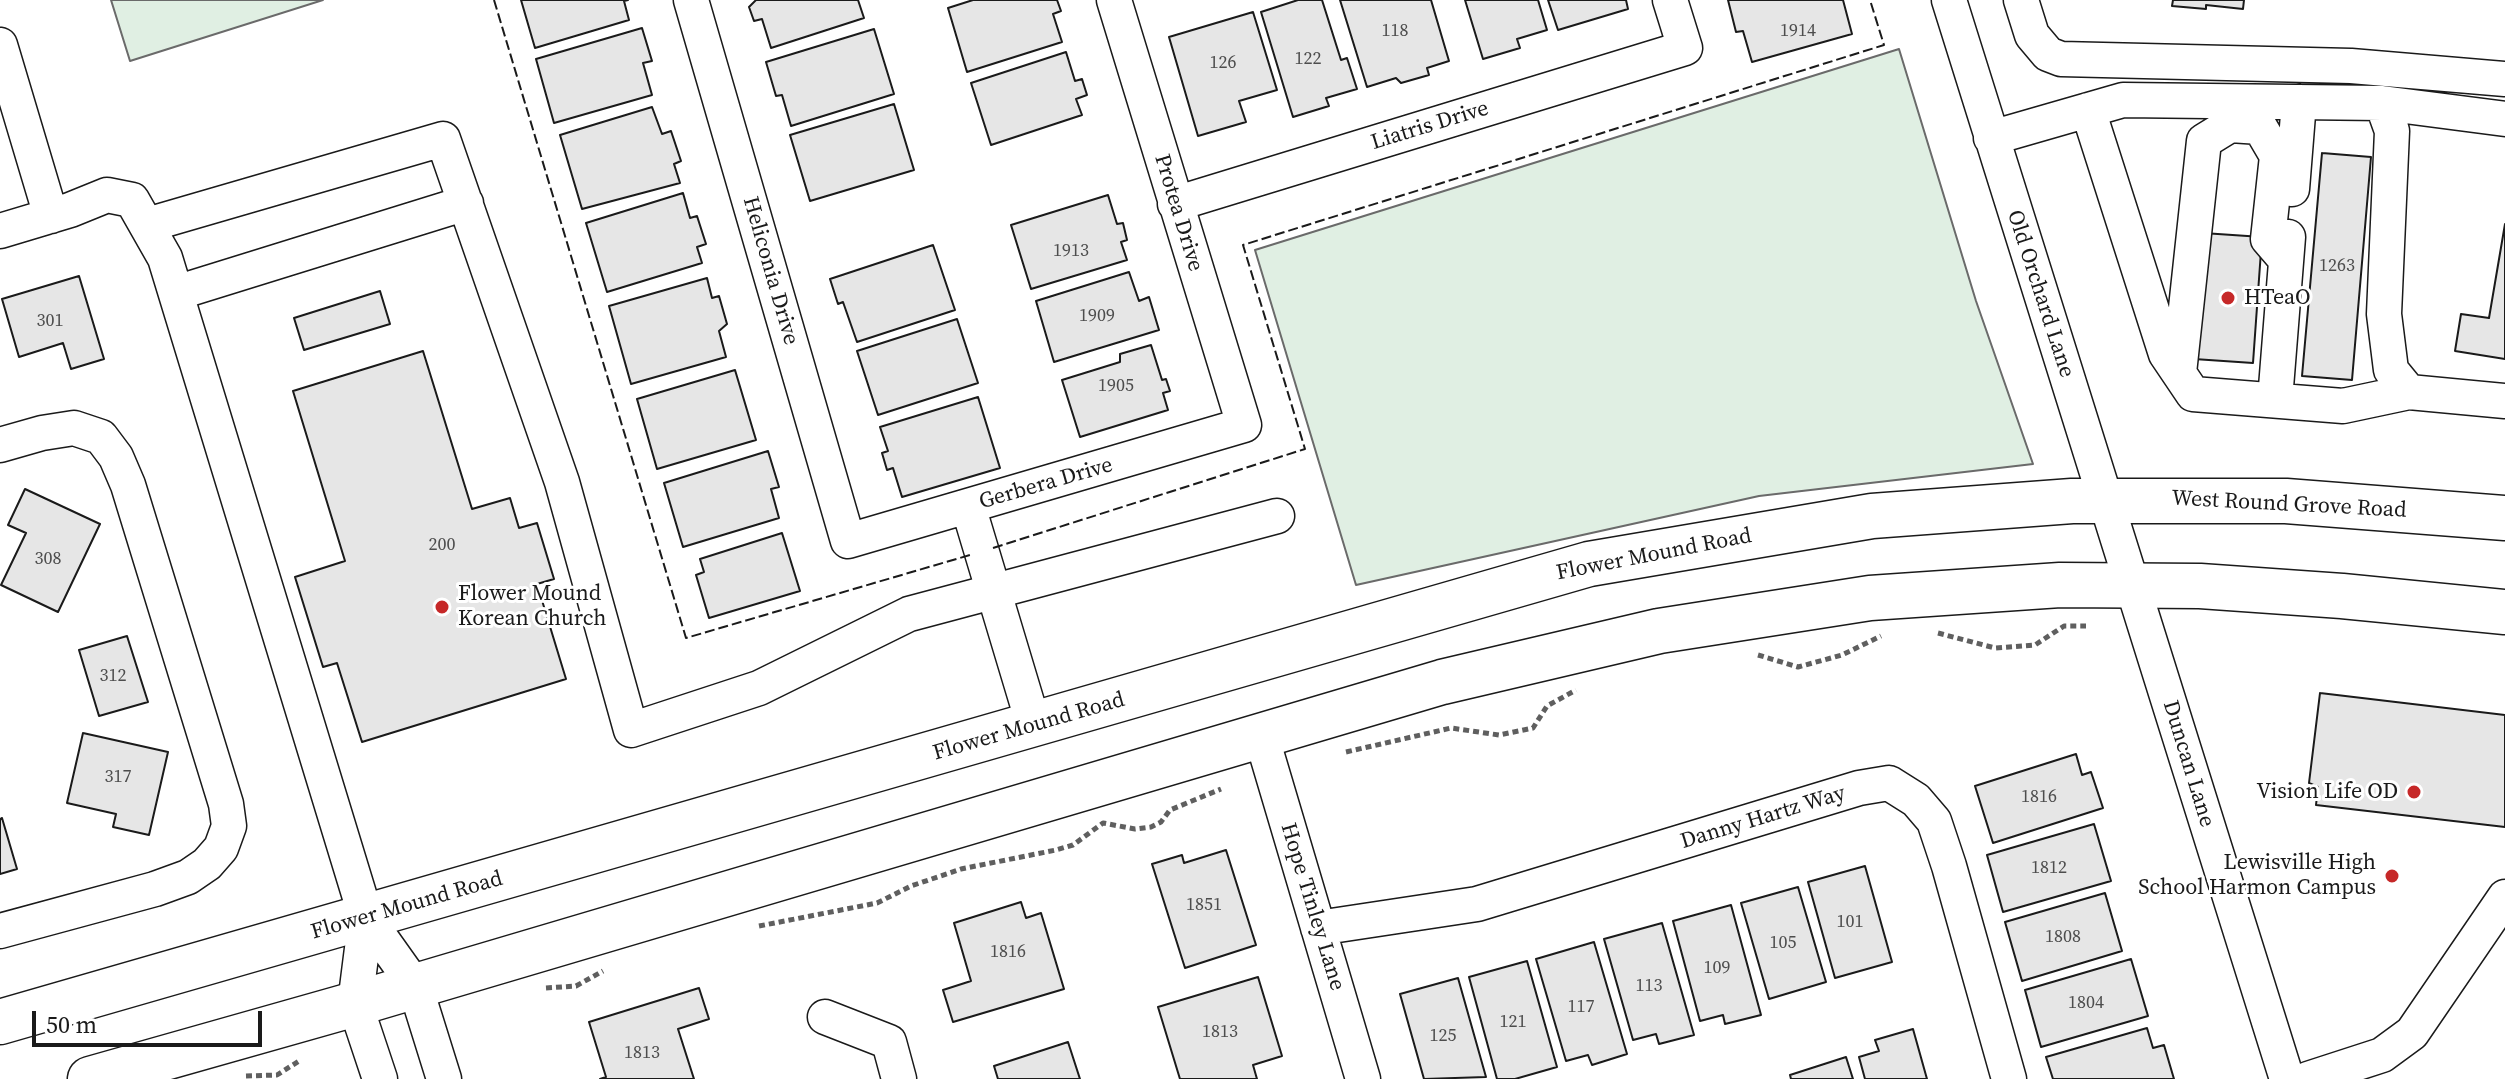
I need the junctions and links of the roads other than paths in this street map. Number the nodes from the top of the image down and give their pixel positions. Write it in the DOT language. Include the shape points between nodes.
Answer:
graph roads {
  1 [pos="691,0"];
  2 [pos="1114,0"];
  3 [pos="1670,0"];
  4 [pos="1949,0"];
  5 [pos="2021,0"];
  6 [pos="0,45"];
  7 [pos="2505,79"];
  8 [pos="2299,102"];
  9 [pos="2382,103"];
  10 [pos="2088,110"];
  11 [pos="2505,119"];
  12 [pos="1991,138"];
  13 [pos="466,203"];
  14 [pos="1175,204"];
  15 [pos="61,213"];
  16 [pos="147,225"];
  17 [pos="0,231"];
  18 [pos="2286,260"];
  19 [pos="176,293"];
  20 [pos="2179,373"];
  21 [pos="2409,392"];
  22 [pos="2275,400"];
  23 [pos="2505,401"];
  24 [pos="1244,425"];
  25 [pos="0,445"];
  26 [pos="2089,500"];
  27 [pos="968,506"];
  28 [pos="1277,516"];
  29 [pos="2505,518"];
  30 [pos="848,541"];
  31 [pos="2133,587"];
  32 [pos="994,592"];
  33 [pos="2505,612"];
  34 [pos="1034,726"];
  35 [pos="1261,735"];
  36 [pos="2505,897"];
  37 [pos="366,917"];
  38 [pos="1318,928"];
  39 [pos="0,931"];
  40 [pos="415,986"];
  41 [pos="355,1004"];
  42 [pos="825,1017"];
  43 [pos="0,1022"];
  44 [pos="90,1079"];
  45 [pos="380,1079"];
  46 [pos="444,1079"];
  47 [pos="899,1079"];
  48 [pos="1363,1079"];
  49 [pos="2009,1079"];
  50 [pos="2287,1079"];
  51 [pos="2308,1079"];
  1 -- 30 [label="street, Heliconia Drive"];
  2 -- 14 [label="street, Protea Drive"];
  3 -- 14 [label="street, Liatris Drive" via="1685,48"];
  4 -- 12 [label="street, Old Orchard Lane"];
  5 -- 7 [label="street" via="2032,35 2048,54 2061,59 2351,66"];
  6 -- 15 [label="street"];
  8 -- 9 [label="street"];
  8 -- 10 [label="street" via="2123,100"];
  8 -- 18 [label="street"];
  9 -- 11 [label="street"];
  9 -- 21 [label="street" via="2392,131 2384,314 2391,370"];
  10 -- 12 [label="street"];
  10 -- 20 [label="street" via="2166,354"];
  12 -- 26 [label="street, Old Orchard Lane"];
  13 -- 16 [label="street" via="443,139"];
  13 -- 19 [label="street"];
  13 -- 32 [label="street" via="562,482 631,730 759,688 909,614"];
  14 -- 24 [label="street, Protea Drive"];
  15 -- 16 [label="street" via="107,195 132,200"];
  15 -- 17 [label="street"];
  16 -- 19 [label="street"];
  18 -- 20 [label="street" via="2268,239 2277,156 2260,127 2230,125 2204,141"];
  18 -- 22 [label="street"];
  19 -- 37 [label="street"];
  20 -- 22 [label="street" via="2193,394"];
  21 -- 22 [label="street" via="2343,406"];
  21 -- 23 [label="street"];
  24 -- 27 [label="street, Gerbera Drive"];
  25 -- 39 [label="street" via="74,428 101,437 116,457 229,826 221,848 188,877"];
  26 -- 29 [label="main road, West Round Grove Road" via="2286,501"];
  26 -- 31 [label="street, Old Orchard Lane"];
  26 -- 34 [label="main road, Flower Mound Road" via="1872,516 1589,564"];
  27 -- 30 [label="street, Gerbera Drive"];
  27 -- 32 [label="street"];
  28 -- 32 [label="street"];
  31 -- 33 [label="main road" via="2200,586"];
  31 -- 35 [label="main road" via="2060,585 1924,593 1718,620 1442,682"];
  31 -- 50 [label="street, Duncan Lane"];
  32 -- 34 [label="street"];
  34 -- 37 [label="main road, Flower Mound Road"];
  35 -- 38 [label="street, Hope Tinley Lane"];
  35 -- 40 [label="main road"];
  36 -- 51 [label="street" via="2412,1033 2382,1055"];
  37 -- 40 [label="street"];
  37 -- 41 [label="street"];
  37 -- 43 [label="main road, Flower Mound Road"];
  38 -- 48 [label="street, Hope Tinley Lane"];
  38 -- 49 [label="street, Danny Hartz Way" via="1477,904 1889,783 1916,800 1934,821"];
  40 -- 41 [label="main road"];
  40 -- 46 [label="street"];
  41 -- 44 [label="main road"];
  41 -- 45 [label="street"];
  42 -- 47 [label="street" via="889,1042"];
}
